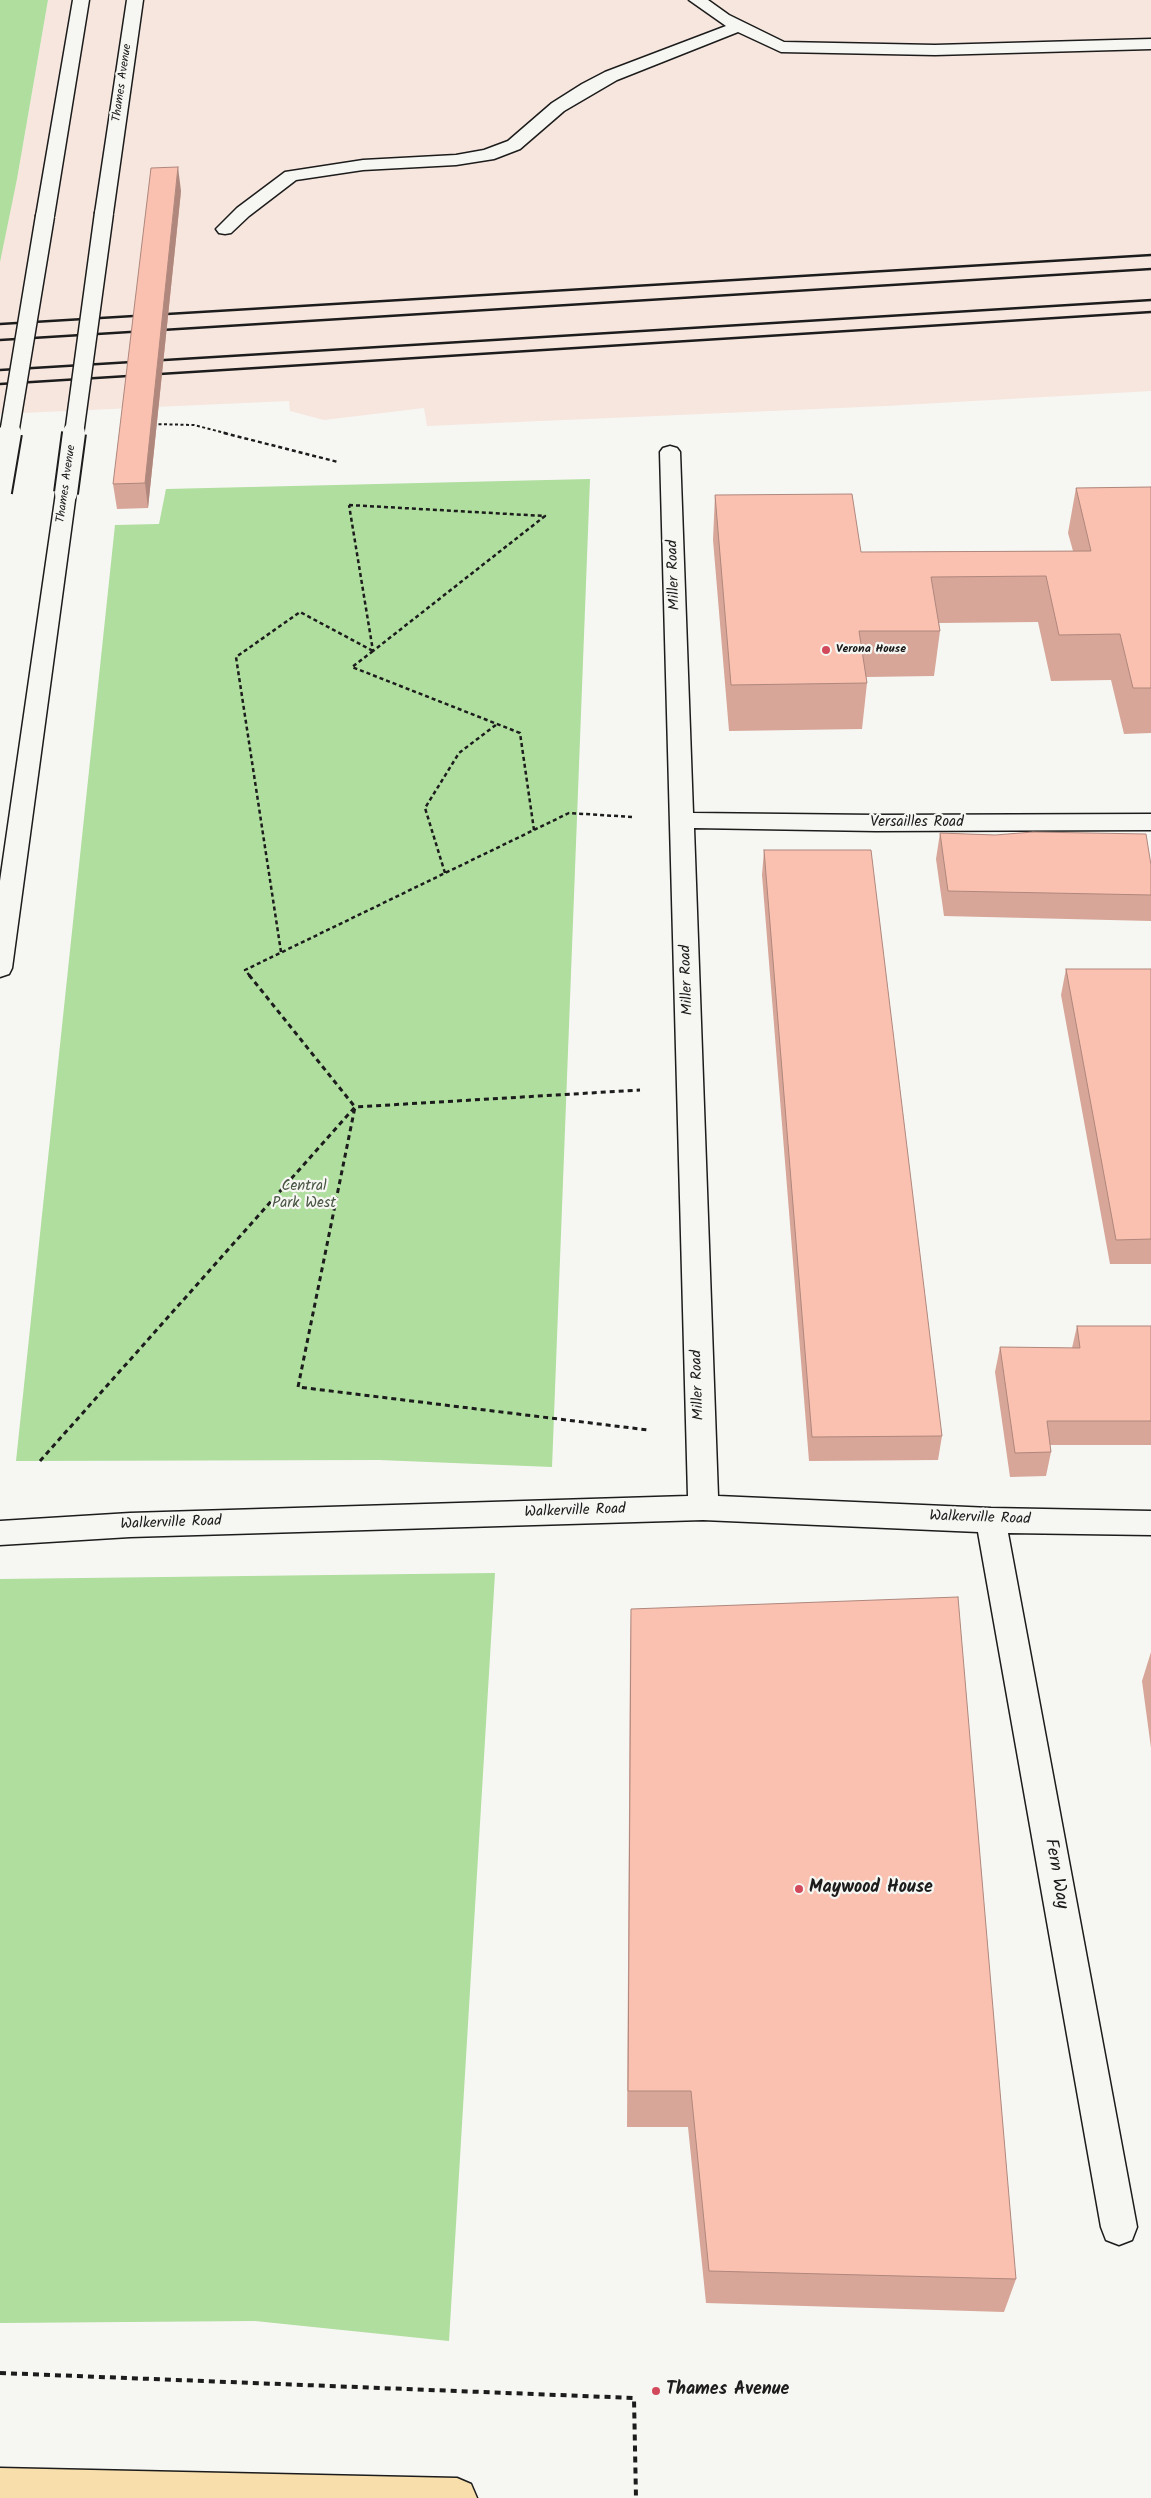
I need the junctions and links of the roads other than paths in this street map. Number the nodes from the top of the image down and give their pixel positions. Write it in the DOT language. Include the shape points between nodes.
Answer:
graph roads {
  1 [pos="81,0"];
  2 [pos="135,0"];
  3 [pos="697,0"];
  4 [pos="739,26"];
  5 [pos="1151,44"];
  6 [pos="225,229"];
  7 [pos="670,452"];
  8 [pos="0,492"];
  9 [pos="683,820"];
  10 [pos="1151,822"];
  11 [pos="0,968"];
  12 [pos="703,1508"];
  13 [pos="991,1520"];
  14 [pos="1151,1523"];
  15 [pos="0,1533"];
  16 [pos="1119,2227"];
  17 [pos="0,2487"];
  18 [pos="457,2498"];
  1 -- 8 [label="street, bridge"];
  2 -- 11 [label="street, Thames Avenue, bridge"];
  3 -- 4 [label="street"];
  4 -- 5 [label="street" via="781,47 843,50"];
  4 -- 6 [label="street" via="588,88 570,98 514,145 488,155 456,160 363,165 291,176"];
  7 -- 9 [label="street, Miller Road"];
  9 -- 10 [label="street, Versailles Road"];
  9 -- 12 [label="street, Miller Road"];
  12 -- 13 [label="street, Walkerville Road"];
  12 -- 15 [label="street, Walkerville Road" via="130,1525"];
  13 -- 14 [label="street, Walkerville Road"];
  13 -- 16 [label="street, Fern Way"];
  17 -- 18 [label="main road"];
}
